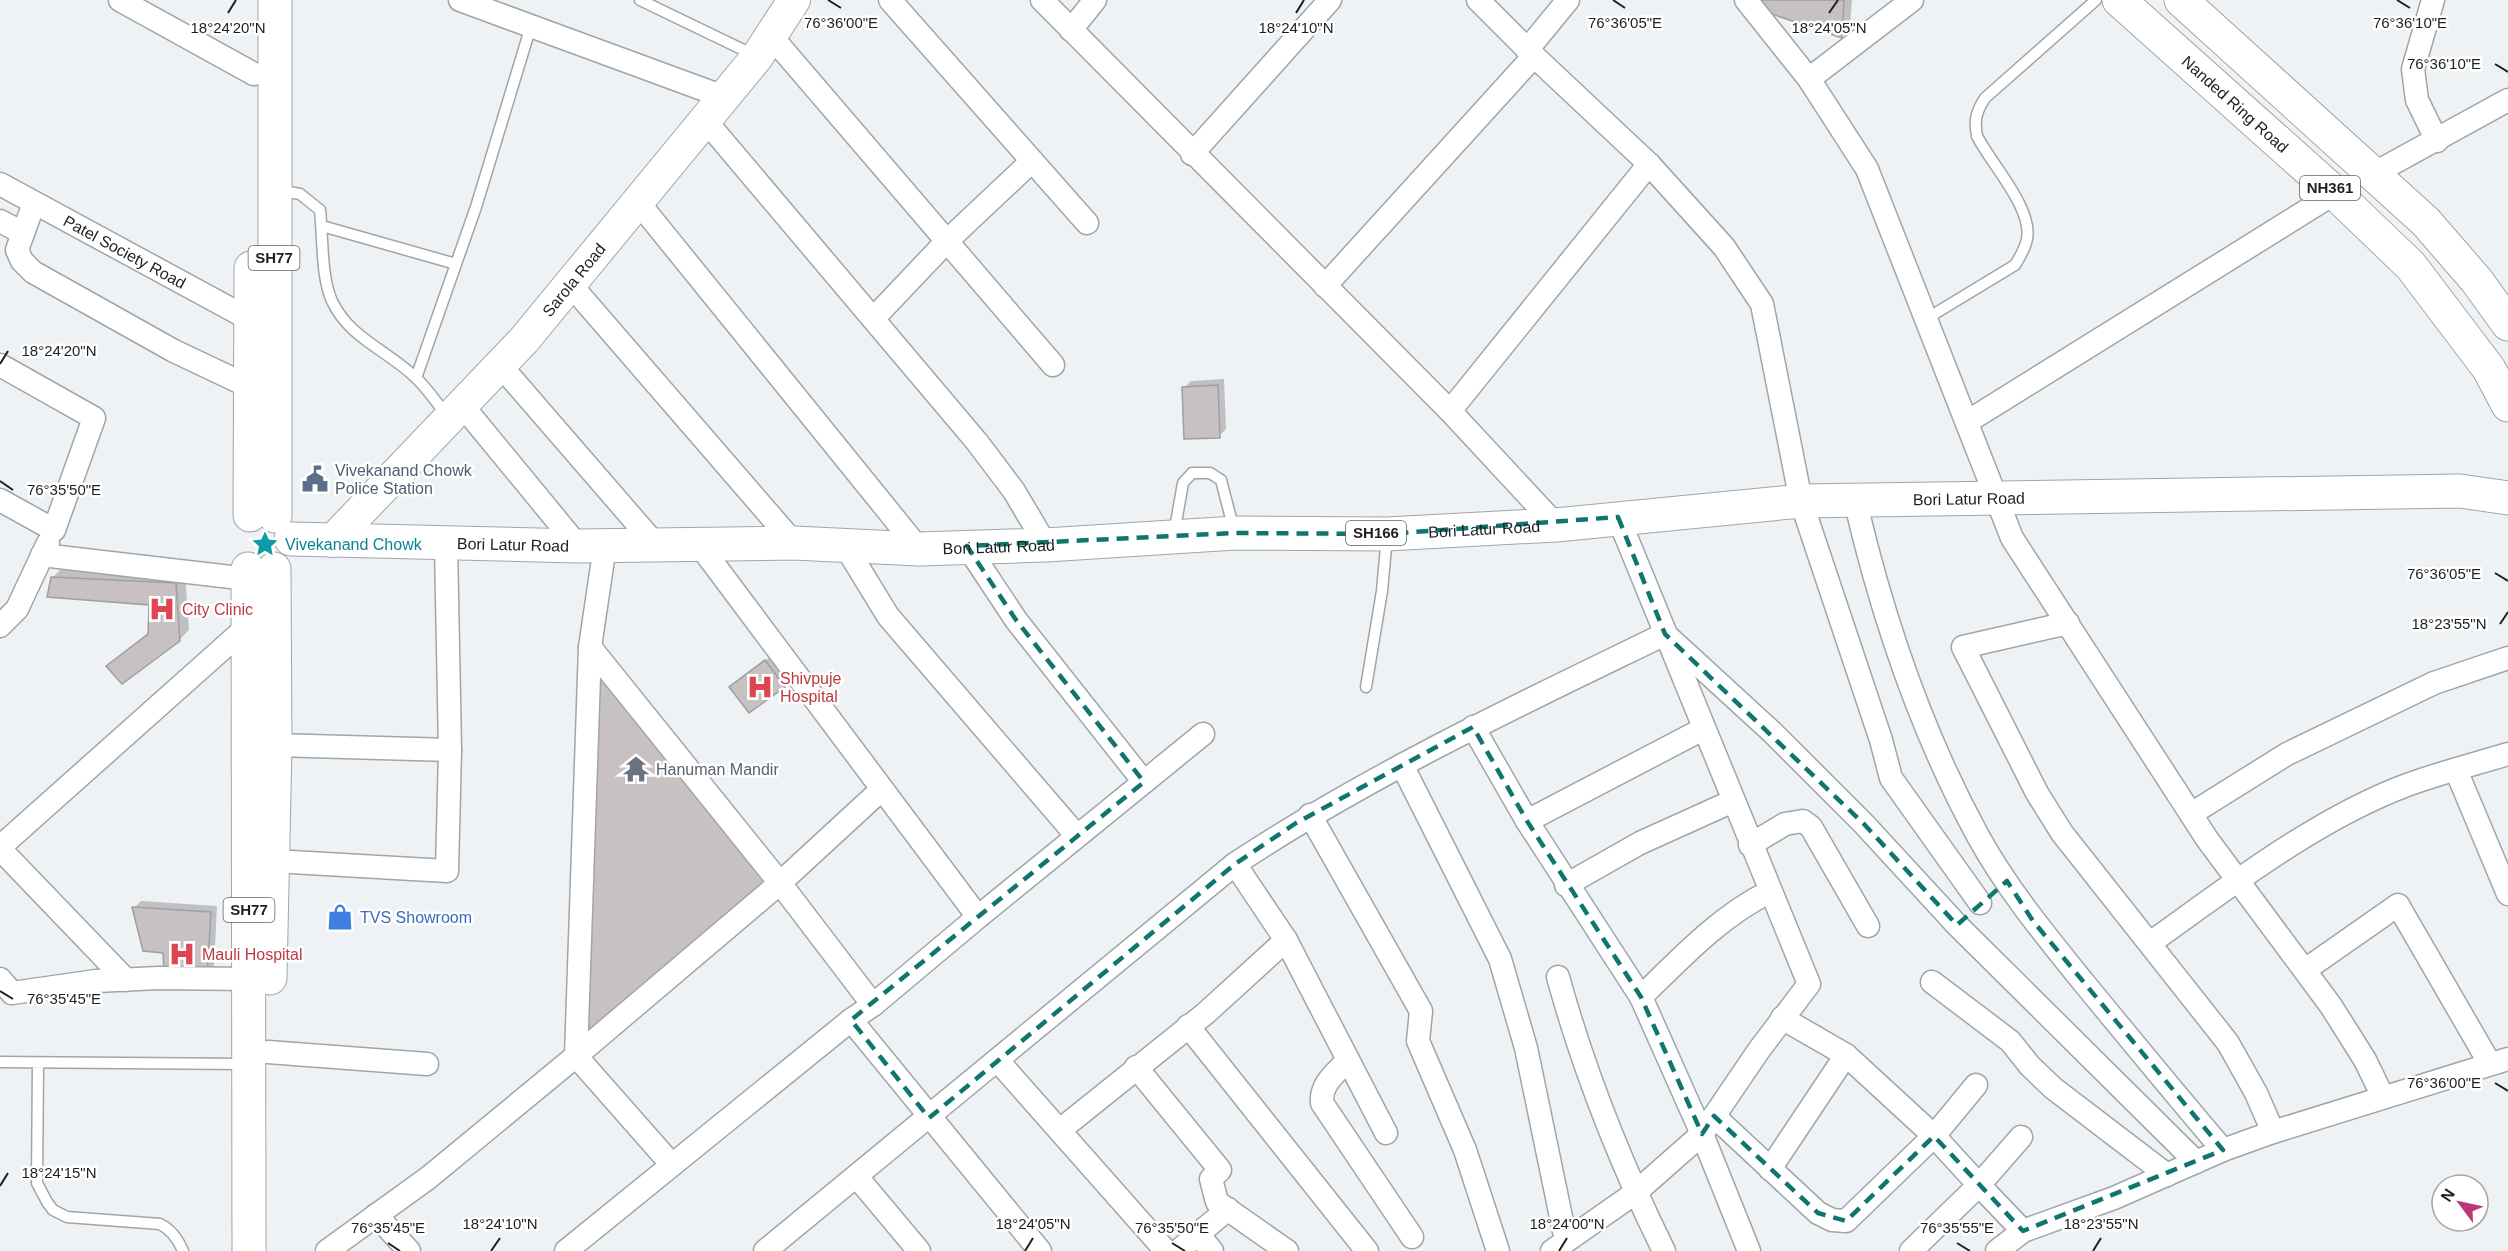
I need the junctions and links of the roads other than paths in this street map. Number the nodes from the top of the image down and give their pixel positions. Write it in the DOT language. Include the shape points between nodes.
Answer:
graph roads {
  1 [pos="120,0"];
  2 [pos="254,0"];
  3 [pos="275,0"];
  4 [pos="460,0"];
  5 [pos="640,0"];
  6 [pos="794,0"];
  7 [pos="890,0"];
  8 [pos="1042,0"];
  9 [pos="1095,0"];
  10 [pos="1330,0"];
  11 [pos="1478,0"];
  12 [pos="1568,0"];
  13 [pos="1746,0"];
  14 [pos="1912,0"];
  15 [pos="2096,0"];
  16 [pos="2119,0"];
  17 [pos="2181,0"];
  18 [pos="2433,0"];
  19 [pos="531,26"];
  20 [pos="1071,30"];
  21 [pos="764,46"];
  22 [pos="1530,53"];
  23 [pos="254,74"];
  24 [pos="1809,80"];
  25 [pos="2508,100"];
  26 [pos="715,109"];
  27 [pos="2437,141"];
  28 [pos="1192,154"];
  29 [pos="1032,161"];
  30 [pos="1649,164"];
  31 [pos="2375,174"];
  32 [pos="0,184"];
  33 [pos="273,189"];
  34 [pos="2336,193"];
  35 [pos="638,202"];
  36 [pos="34,203"];
  37 [pos="0,221"];
  38 [pos="1087,223"];
  39 [pos="322,226"];
  40 [pos="23,233"];
  41 [pos="947,241"];
  42 [pos="456,264"];
  43 [pos="570,284"];
  44 [pos="1325,286"];
  45 [pos="873,319"];
  46 [pos="1926,319"];
  47 [pos="251,320"];
  48 [pos="2507,320"];
  49 [pos="0,365"];
  50 [pos="500,365"];
  51 [pos="1053,365"];
  52 [pos="416,378"];
  53 [pos="250,387"];
  54 [pos="2508,405"];
  55 [pos="1450,411"];
  56 [pos="456,412"];
  57 [pos="1967,422"];
  58 [pos="2508,478"];
  59 [pos="2460,491"];
  60 [pos="1996,496"];
  61 [pos="2508,498"];
  62 [pos="0,500"];
  63 [pos="1855,500"];
  64 [pos="1801,501"];
  65 [pos="1618,517"];
  66 [pos="272,523"];
  67 [pos="1556,525"];
  68 [pos="54,530"];
  69 [pos="1235,533"];
  70 [pos="1387,534"];
  71 [pos="1173,537"];
  72 [pos="332,542"];
  73 [pos="698,543"];
  74 [pos="794,543"];
  75 [pos="446,544"];
  76 [pos="655,544"];
  77 [pos="844,544"];
  78 [pos="1046,545"];
  79 [pos="592,546"];
  80 [pos="968,546"];
  81 [pos="919,549"];
  82 [pos="42,555"];
  83 [pos="257,572"];
  84 [pos="2068,623"];
  85 [pos="0,626"];
  86 [pos="248,626"];
  87 [pos="1665,634"];
  88 [pos="590,647"];
  89 [pos="2508,658"];
  90 [pos="1366,687"];
  91 [pos="1473,727"];
  92 [pos="1703,729"];
  93 [pos="1203,734"];
  94 [pos="275,745"];
  95 [pos="450,750"];
  96 [pos="2508,754"];
  97 [pos="1402,765"];
  98 [pos="2456,770"];
  99 [pos="1144,782"];
  100 [pos="881,790"];
  101 [pos="1733,801"];
  102 [pos="2192,814"];
  103 [pos="1310,815"];
  104 [pos="1527,821"];
  105 [pos="1077,836"];
  106 [pos="1750,845"];
  107 [pos="0,848"];
  108 [pos="274,861"];
  109 [pos="1235,864"];
  110 [pos="2007,880"];
  111 [pos="2239,880"];
  112 [pos="780,883"];
  113 [pos="1566,885"];
  114 [pos="1769,892"];
  115 [pos="2508,894"];
  116 [pos="1980,903"];
  117 [pos="978,918"];
  118 [pos="1957,925"];
  119 [pos="1868,926"];
  120 [pos="1286,940"];
  121 [pos="2150,943"];
  122 [pos="2305,970"];
  123 [pos="1558,977"];
  124 [pos="0,979"];
  125 [pos="249,979"];
  126 [pos="126,980"];
  127 [pos="1932,982"];
  128 [pos="1641,997"];
  129 [pos="873,1005"];
  130 [pos="1782,1018"];
  131 [pos="850,1020"];
  132 [pos="1188,1026"];
  133 [pos="1846,1055"];
  134 [pos="576,1056"];
  135 [pos="258,1058"];
  136 [pos="1348,1060"];
  137 [pos="998,1061"];
  138 [pos="2499,1061"];
  139 [pos="0,1062"];
  140 [pos="38,1064"];
  141 [pos="427,1064"];
  142 [pos="1136,1067"];
  143 [pos="1976,1085"];
  144 [pos="2384,1097"];
  145 [pos="929,1118"];
  146 [pos="1708,1125"];
  147 [pos="1060,1130"];
  148 [pos="2273,1132"];
  149 [pos="1386,1133"];
  150 [pos="1934,1136"];
  151 [pos="2021,1137"];
  152 [pos="2223,1150"];
  153 [pos="2196,1162"];
  154 [pos="672,1166"];
  155 [pos="1770,1169"];
  156 [pos="2167,1175"];
  157 [pos="856,1177"];
  158 [pos="1979,1185"];
  159 [pos="1635,1193"];
  160 [pos="1228,1209"];
  161 [pos="376,1215"];
  162 [pos="1412,1237"];
  163 [pos="2015,1242"];
  164 [pos="1205,1243"];
  165 [pos="1559,1246"];
  166 [pos="771,1249"];
  167 [pos="183,1251"];
  168 [pos="249,1251"];
  169 [pos="267,1251"];
  170 [pos="327,1251"];
  171 [pos="409,1251"];
  172 [pos="566,1251"];
  173 [pos="919,1251"];
  174 [pos="1040,1251"];
  175 [pos="1166,1251"];
  176 [pos="1178,1251"];
  177 [pos="1287,1251"];
  178 [pos="1367,1251"];
  179 [pos="1498,1251"];
  180 [pos="1664,1251"];
  181 [pos="1749,1251"];
  182 [pos="1911,1251"];
  1 -- 23 [label="street"];
  2 -- 23 [label="main road, SH77"];
  3 -- 33 [label="main road, SH77"];
  4 -- 19 [label="street"];
  5 -- 21 [label="lane"];
  6 -- 21 [label="main road, Sarola Road"];
  7 -- 29 [label="street"];
  8 -- 20 [label="street"];
  9 -- 20 [label="street"];
  10 -- 28 [label="street"];
  11 -- 22 [label="street"];
  12 -- 22 [label="street"];
  13 -- 24 [label="street"];
  14 -- 24 [label="street"];
  15 -- 46 [label="lane" via="1985,98 1974,121 1977,136 2024,215 2028,237 2024,250 2015,265"];
  16 -- 34 [label="main road, Nanded Ring Road / NH361"];
  17 -- 31 [label="main road, NH361"];
  18 -- 27 [label="street" via="2413,69 2416,100"];
  19 -- 26 [label="street"];
  19 -- 42 [label="lane"];
  20 -- 28 [label="street"];
  21 -- 26 [label="main road, Sarola Road"];
  21 -- 41 [label="street"];
  22 -- 30 [label="street"];
  22 -- 44 [label="street"];
  23 -- 47 [label="main road, SH77"];
  24 -- 46 [label="street" via="1867,169"];
  25 -- 27 [label="street"];
  26 -- 35 [label="main road, Sarola Road"];
  26 -- 45 [label="street"];
  27 -- 31 [label="street"];
  28 -- 44 [label="street"];
  29 -- 38 [label="street"];
  29 -- 41 [label="street"];
  30 -- 55 [label="street"];
  30 -- 64 [label="street" via="1724,247 1762,304"];
  31 -- 48 [label="main road, NH361" via="2426,222 2478,280"];
  32 -- 36 [label="street, Patel Society Road"];
  33 -- 39 [label="lane" via="300,194 312,201 320,210"];
  33 -- 66 [label="main road, SH77"];
  34 -- 54 [label="main road, Nanded Ring Road / NH361" via="2412,266 2489,369"];
  34 -- 57 [label="street"];
  35 -- 43 [label="main road, Sarola Road"];
  35 -- 81 [label="street"];
  36 -- 40 [label="street"];
  36 -- 47 [label="street, Patel Society Road"];
  37 -- 40 [label="street"];
  39 -- 42 [label="lane"];
  39 -- 52 [label="lane" via="327,284 345,323"];
  40 -- 53 [label="street" via="17,250 33,272 174,351"];
  41 -- 45 [label="street"];
  41 -- 51 [label="street"];
  42 -- 52 [label="lane"];
  43 -- 50 [label="main road, Sarola Road"];
  43 -- 74 [label="street"];
  44 -- 55 [label="street"];
  45 -- 78 [label="street" via="1008,483"];
  46 -- 57 [label="street"];
  47 -- 53 [label="main road, SH77"];
  49 -- 68 [label="street" via="94,418"];
  50 -- 56 [label="main road, Sarola Road"];
  50 -- 76 [label="street"];
  52 -- 56 [label="lane"];
  53 -- 66 [label="main road, SH77"];
  55 -- 67 [label="street"];
  56 -- 72 [label="main road, Sarola Road"];
  56 -- 79 [label="street"];
  57 -- 60 [label="street"];
  58 -- 59 [label="main road, Bori Latur Road / SH166"];
  59 -- 60 [label="main road, Bori Latur Road / SH166"];
  59 -- 61 [label="main road, Bori Latur Road / SH166"];
  60 -- 63 [label="main road, Bori Latur Road / SH166"];
  60 -- 84 [label="street" via="2012,538"];
  62 -- 68 [label="street"];
  63 -- 64 [label="main road, Bori Latur Road / SH166"];
  63 -- 110 [label="street" via="1899,660 1978,837"];
  64 -- 65 [label="main road, Bori Latur Road / SH166"];
  64 -- 116 [label="street" via="1891,778"];
  65 -- 67 [label="main road, Bori Latur Road / SH166"];
  65 -- 87 [label="street"];
  66 -- 72 [label="main road, Bori Latur Road / SH166"];
  66 -- 83 [label="main road, SH77" via="290,551 284,562"];
  66 -- 83 [label="main road" via="237,526 232,542 237,557"];
  67 -- 70 [label="main road, Bori Latur Road / SH166"];
  68 -- 82 [label="street"];
  69 -- 70 [label="main road, Bori Latur Road / SH166"];
  69 -- 71 [label="main road, Bori Latur Road / SH166"];
  69 -- 71 [label="lane" via="1221,480 1210,473 1192,473 1183,483"];
  70 -- 90 [label="lane"];
  71 -- 78 [label="main road, Bori Latur Road / SH166"];
  72 -- 75 [label="main road, Bori Latur Road / SH166"];
  73 -- 74 [label="main road, Bori Latur Road / SH166"];
  73 -- 76 [label="main road, Bori Latur Road / SH166"];
  73 -- 100 [label="street"];
  74 -- 77 [label="main road, Bori Latur Road / SH166"];
  75 -- 79 [label="main road, Bori Latur Road / SH166"];
  75 -- 95 [label="street"];
  76 -- 79 [label="main road, Bori Latur Road / SH166"];
  77 -- 81 [label="main road, Bori Latur Road / SH166"];
  77 -- 105 [label="street" via="888,616"];
  78 -- 80 [label="main road, Bori Latur Road / SH166"];
  79 -- 88 [label="street"];
  80 -- 81 [label="main road, Bori Latur Road / SH166"];
  80 -- 99 [label="street" via="1016,620"];
  82 -- 83 [label="street"];
  82 -- 85 [label="street" via="17,609"];
  83 -- 86 [label="main road, SH77"];
  83 -- 94 [label="main road, SH77"];
  84 -- 102 [label="street"];
  84 -- 121 [label="street" via="1963,647 2037,794"];
  86 -- 107 [label="street"];
  86 -- 125 [label="main road, SH77"];
  87 -- 91 [label="street"];
  87 -- 92 [label="street"];
  87 -- 118 [label="street" via="1772,732"];
  88 -- 112 [label="street"];
  88 -- 134 [label="street"];
  89 -- 102 [label="street" via="2434,683 2287,754"];
  91 -- 97 [label="street"];
  91 -- 104 [label="street"];
  92 -- 101 [label="street"];
  92 -- 104 [label="street"];
  93 -- 99 [label="street"];
  94 -- 95 [label="street"];
  94 -- 108 [label="main road, SH77"];
  95 -- 108 [label="street" via="447,871"];
  96 -- 98 [label="street"];
  97 -- 103 [label="street"];
  97 -- 165 [label="street" via="1500,959 1526,1048"];
  98 -- 111 [label="street" via="2406,786 2322,826"];
  98 -- 115 [label="street"];
  99 -- 105 [label="street"];
  100 -- 112 [label="street"];
  100 -- 117 [label="street"];
  101 -- 106 [label="street"];
  101 -- 113 [label="street" via="1640,843"];
  102 -- 111 [label="street"];
  103 -- 109 [label="street"];
  103 -- 179 [label="street" via="1421,1011 1418,1041 1465,1150"];
  104 -- 113 [label="street"];
  105 -- 117 [label="street"];
  106 -- 114 [label="street"];
  106 -- 119 [label="street" via="1785,824 1803,821 1811,827"];
  107 -- 126 [label="street"];
  108 -- 135 [label="main road, SH77"];
  109 -- 120 [label="street"];
  109 -- 137 [label="street"];
  110 -- 116 [label="street"];
  110 -- 152 [label="street" via="2033,921"];
  111 -- 121 [label="street"];
  111 -- 122 [label="street"];
  112 -- 129 [label="street"];
  112 -- 134 [label="street"];
  113 -- 128 [label="street"];
  114 -- 128 [label="street" via="1749,902 1712,931"];
  114 -- 130 [label="street" via="1809,984"];
  116 -- 118 [label="street"];
  117 -- 129 [label="street"];
  118 -- 153 [label="street"];
  120 -- 132 [label="street"];
  120 -- 136 [label="street"];
  121 -- 148 [label="street" via="2228,1043"];
  122 -- 138 [label="street" via="2398,905"];
  122 -- 144 [label="street" via="2366,1060"];
  123 -- 159 [label="street"];
  124 -- 126 [label="street" via="12,993"];
  125 -- 126 [label="street"];
  125 -- 135 [label="main road, SH77"];
  127 -- 156 [label="street" via="2010,1041 2053,1088"];
  128 -- 146 [label="street"];
  129 -- 131 [label="street"];
  130 -- 133 [label="street"];
  130 -- 146 [label="street"];
  131 -- 145 [label="street"];
  131 -- 154 [label="street"];
  132 -- 142 [label="street"];
  132 -- 178 [label="street"];
  133 -- 150 [label="street"];
  133 -- 155 [label="street"];
  134 -- 154 [label="street"];
  134 -- 161 [label="street" via="428,1178"];
  135 -- 140 [label="lane"];
  135 -- 141 [label="street"];
  135 -- 168 [label="main road, SH77"];
  135 -- 169 [label="main road, SH77"];
  136 -- 149 [label="street"];
  136 -- 162 [label="street" via="1326,1084 1322,1103"];
  137 -- 145 [label="street"];
  137 -- 147 [label="street"];
  138 -- 144 [label="street"];
  139 -- 140 [label="lane"];
  140 -- 167 [label="lane" via="37,1183 53,1210 67,1217 160,1224 177,1238"];
  142 -- 147 [label="street"];
  142 -- 160 [label="street" via="1220,1170 1210,1179 1217,1202"];
  143 -- 150 [label="street"];
  144 -- 148 [label="street"];
  145 -- 157 [label="street"];
  145 -- 174 [label="street"];
  146 -- 155 [label="street"];
  146 -- 159 [label="street"];
  146 -- 181 [label="street"];
  147 -- 175 [label="street"];
  148 -- 152 [label="street"];
  150 -- 155 [label="street" via="1846,1221 1818,1213"];
  150 -- 158 [label="street"];
  151 -- 158 [label="street"];
  152 -- 153 [label="street"];
  153 -- 156 [label="street"];
  154 -- 172 [label="street"];
  156 -- 163 [label="street"];
  157 -- 166 [label="street"];
  157 -- 173 [label="street"];
  158 -- 163 [label="street"];
  158 -- 182 [label="street"];
  159 -- 165 [label="street"];
  159 -- 180 [label="street"];
  160 -- 164 [label="street"];
  160 -- 177 [label="street"];
  161 -- 170 [label="street"];
  161 -- 171 [label="street"];
  164 -- 176 [label="street"];
}
